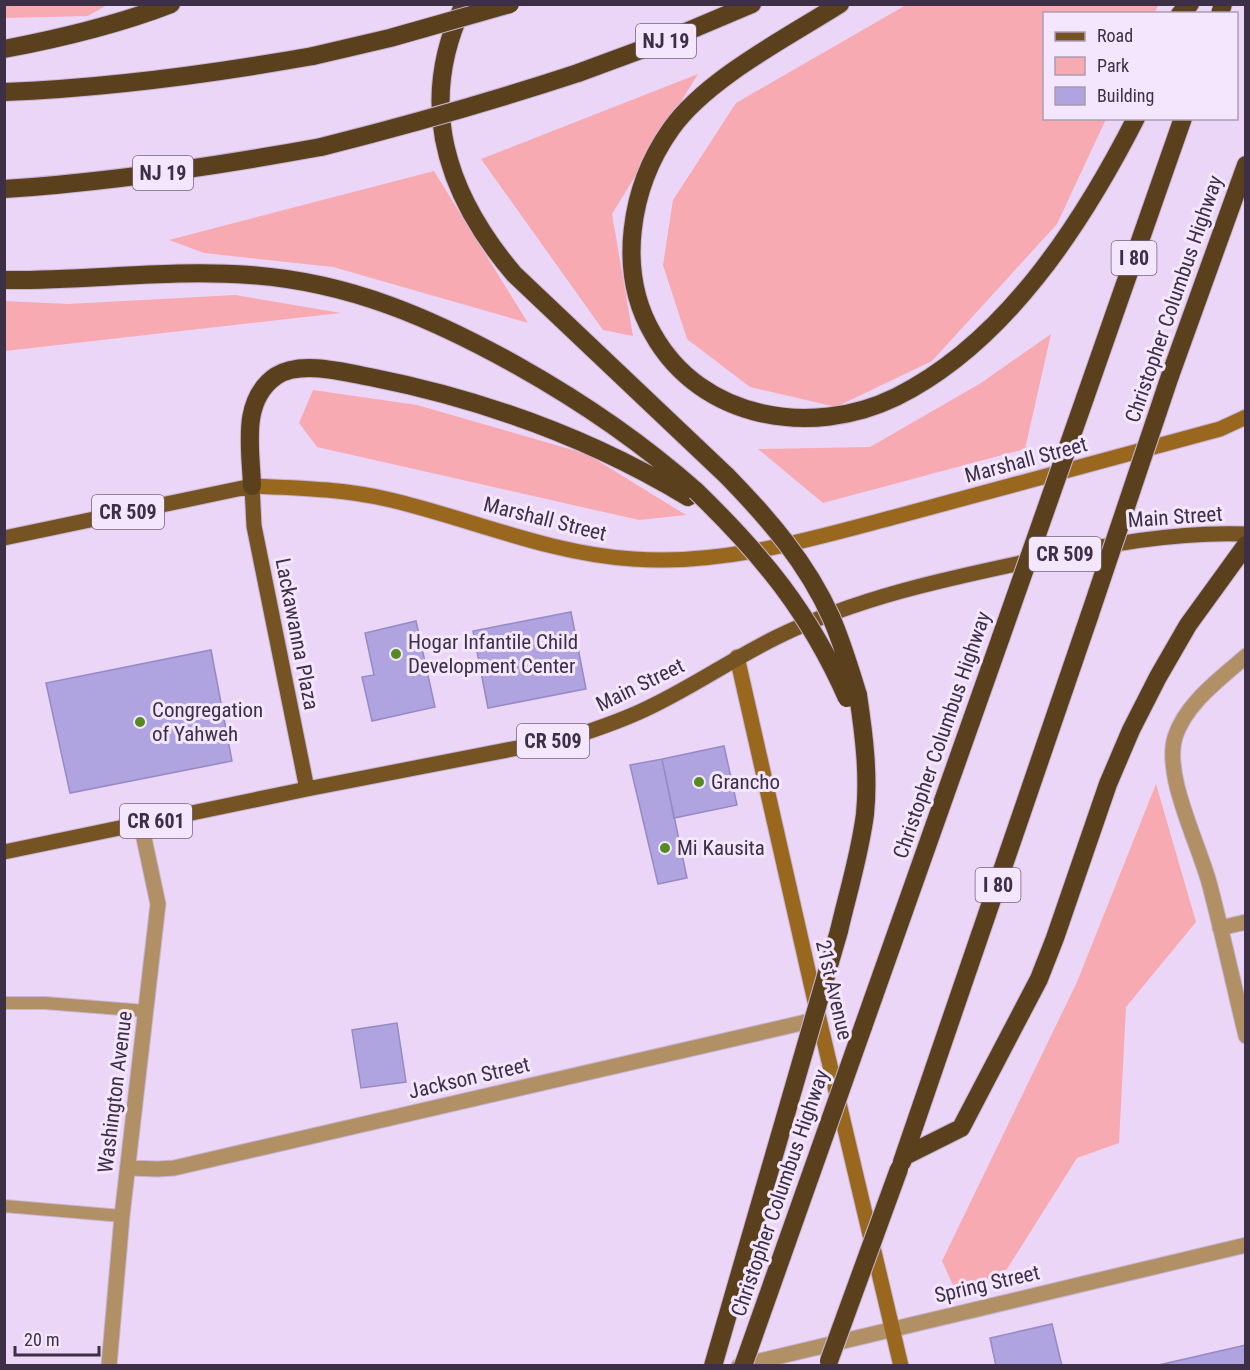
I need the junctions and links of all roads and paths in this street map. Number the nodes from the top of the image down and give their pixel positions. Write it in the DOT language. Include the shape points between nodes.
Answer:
graph roads {
  1 [pos="171,4"];
  2 [pos="464,4"];
  3 [pos="510,4"];
  4 [pos="752,4"];
  5 [pos="840,4"];
  6 [pos="4,49"];
  7 [pos="4,92"];
  8 [pos="1135,120"];
  9 [pos="1182,120"];
  10 [pos="1245,165"];
  11 [pos="4,189"];
  12 [pos="4,280"];
  13 [pos="1245,417"];
  14 [pos="252,486"];
  15 [pos="692,494"];
  16 [pos="1245,534"];
  17 [pos="4,538"];
  18 [pos="1245,545"];
  19 [pos="1245,656"];
  20 [pos="737,657"];
  21 [pos="853,697"];
  22 [pos="307,789"];
  23 [pos="141,824"];
  24 [pos="4,852"];
  25 [pos="1245,922"];
  26 [pos="1220,928"];
  27 [pos="4,1003"];
  28 [pos="146,1011"];
  29 [pos="819,1019"];
  30 [pos="1245,1036"];
  31 [pos="902,1162"];
  32 [pos="128,1168"];
  33 [pos="4,1206"];
  34 [pos="122,1216"];
  35 [pos="1245,1245"];
  36 [pos="893,1329"];
  37 [pos="109,1365"];
  38 [pos="713,1365"];
  39 [pos="741,1365"];
  40 [pos="827,1365"];
  41 [pos="901,1365"];
  1 -- 6 [label="highway" via="104,27"];
  2 -- 21 [label="highway, bridge" via="446,49 439,116 448,159 473,218 491,248 521,282 727,476 786,542 830,616"];
  3 -- 7 [label="highway, bridge" via="400,36 223,72"];
  4 -- 11 [label="highway, NJ 19, bridge" via="578,73 406,126 234,163 139,177"];
  5 -- 8 [label="highway" via="740,67 689,108 658,149 638,198 632,253 635,281 652,334 687,375 733,404 786,418 840,415 893,398 947,366 1004,315 1048,262 1087,207"];
  9 -- 39 [label="highway, Christopher Columbus Highway / I 80, bridge"];
  10 -- 31 [label="highway, Christopher Columbus Highway / I 80, bridge"];
  12 -- 15 [label="highway" via="249,274 289,278 377,299 453,331 538,378 627,434 663,462"];
  13 -- 14 [label="street, Marshall Street" via="1220,429 805,541 731,557 636,560 579,553 392,500 313,488"];
  14 -- 15 [label="highway" via="249,423 255,402 277,375 316,368 426,389 517,417"];
  14 -- 17 [label="main road, Marshall Street / CR 509"];
  14 -- 22 [label="main road, Lackawanna Plaza" via="254,526"];
  15 -- 21 [label="highway, bridge" via="760,557 809,623"];
  16 -- 20 [label="main road, Main Street / CR 509" via="1185,534 1125,541 946,579 849,608"];
  18 -- 31 [label="highway" via="1188,626 1131,730 1039,979 961,1128"];
  19 -- 26 [label="street" via="1184,716 1174,739 1175,785 1210,884"];
  20 -- 22 [label="main road, Main Street / CR 509" via="651,707 569,738"];
  20 -- 29 [label="street, 21st Avenue"];
  21 -- 38 [label="highway, bridge" via="865,754 865,813 859,851"];
  22 -- 23 [label="main road, Main Street / CR 601"];
  23 -- 24 [label="main road, Main Street / CR 601"];
  23 -- 28 [label="street, Washington Avenue" via="158,904"];
  25 -- 26 [label="street"];
  26 -- 30 [label="street"];
  27 -- 28 [label="lane"];
  28 -- 32 [label="street, Washington Avenue"];
  29 -- 32 [label="street, Jackson Street" via="174,1168"];
  29 -- 36 [label="street, 21st Avenue"];
  31 -- 40 [label="highway, Christopher Columbus Highway / I 80, bridge"];
  32 -- 34 [label="street, Washington Avenue"];
  33 -- 34 [label="lane"];
  34 -- 37 [label="street, Washington Avenue"];
  35 -- 36 [label="street, Spring Street"];
  36 -- 39 [label="street, Spring Street"];
  36 -- 41 [label="street, 21st Avenue"];
}
